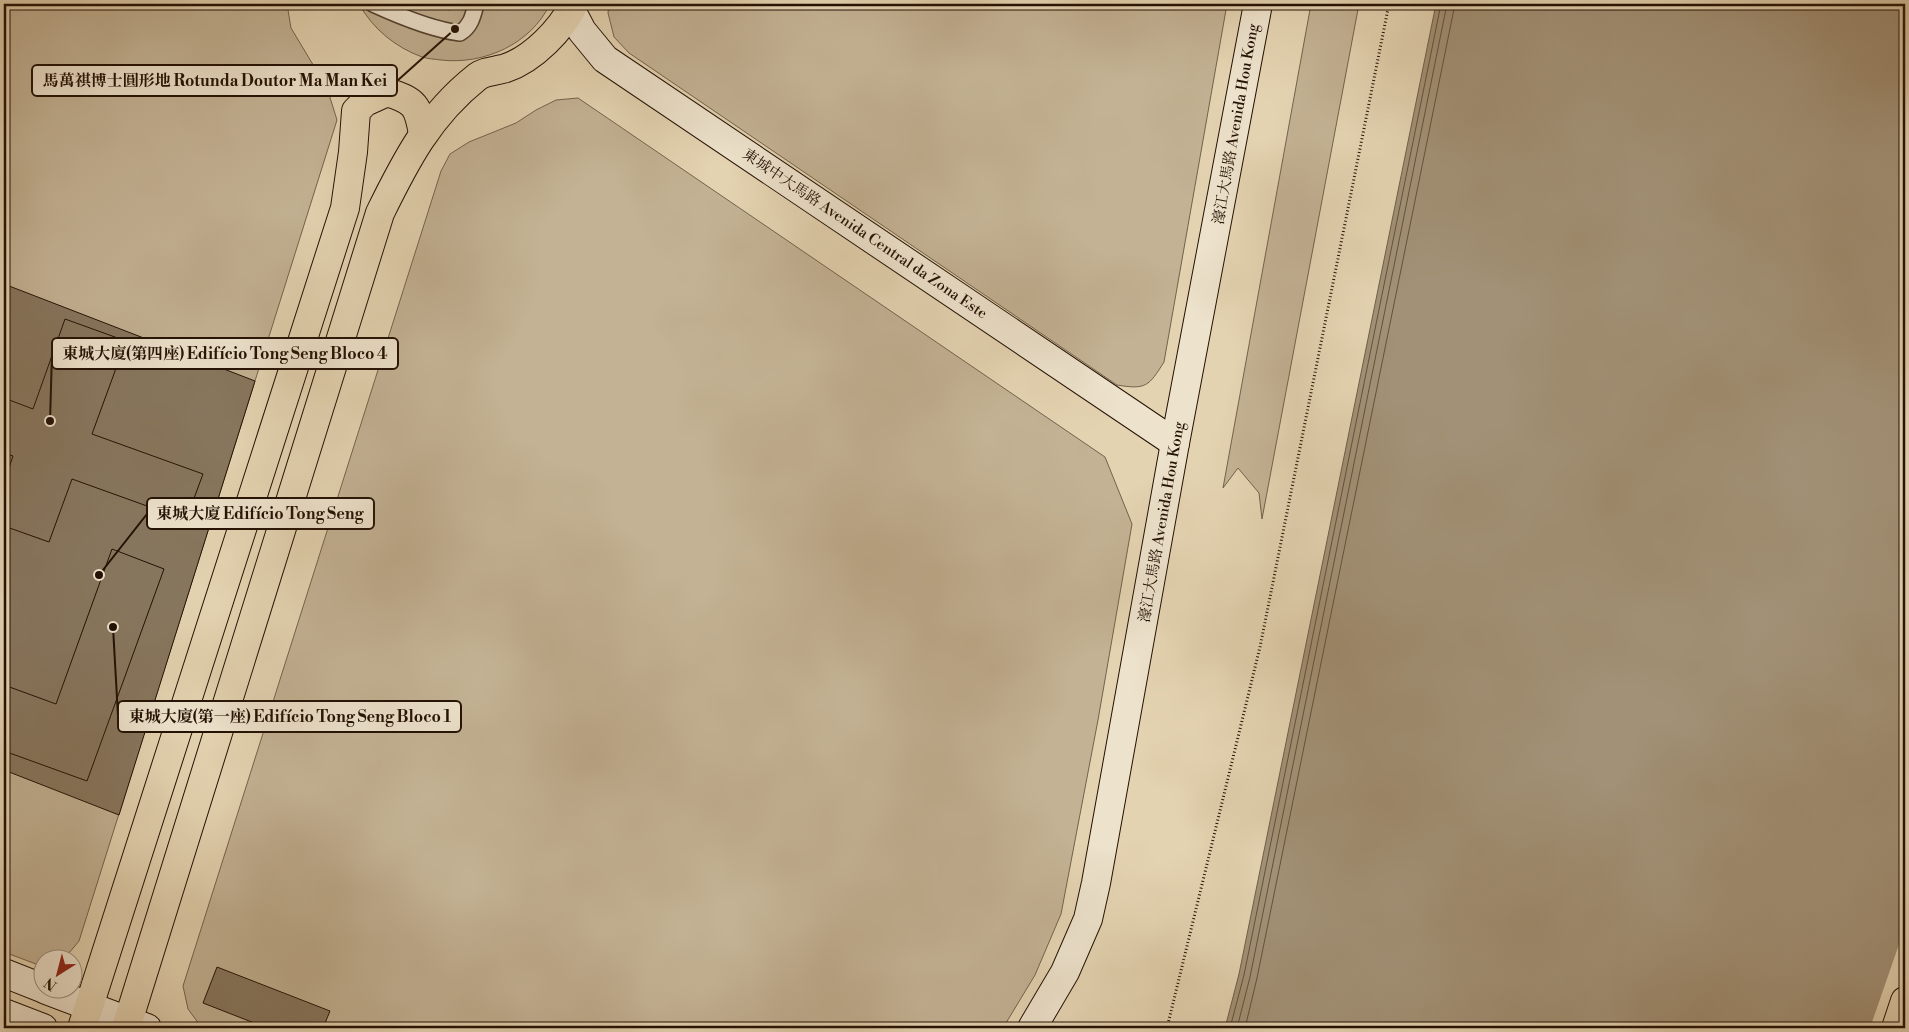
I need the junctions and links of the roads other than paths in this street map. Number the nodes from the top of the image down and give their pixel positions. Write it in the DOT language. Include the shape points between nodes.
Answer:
graph roads {
  1 [pos="373,4"];
  2 [pos="476,4"];
  3 [pos="1258,4"];
  4 [pos="572,7"];
  5 [pos="423,134"];
  6 [pos="1175,443"];
  7 [pos="4,973"];
  8 [pos="32,984"];
  9 [pos="61,1000"];
  10 [pos="1905,1001"];
  11 [pos="4,1014"];
  12 [pos="86,1017"];
  13 [pos="134,1026"];
  14 [pos="43,1028"];
  15 [pos="1032,1028"];
  16 [pos="1896,1028"];
  1 -- 2 [label="lane" via="460,33 471,22"];
  3 -- 6 [label="main road, 濠江大馬路 Avenida Hou Kong"];
  4 -- 5 [label="main road" via="544,44 525,60 479,75 439,113"];
  4 -- 6 [label="main road, 東城中大馬路 Avenida Central da Zona Este" via="582,31 604,59"];
  5 -- 12 [label="main road" via="419,111 405,98 387,92 356,110 345,208"];
  5 -- 13 [label="main road" via="380,213"];
  6 -- 15 [label="main road, 濠江大馬路 Avenida Hou Kong" via="1088,918 1065,972"];
  7 -- 8 [label="main road"];
  9 -- 12 [label="main road"];
  10 -- 16 [label="main road"];
  11 -- 14 [label="main road"];
  12 -- 13 [label="main road"];
}
